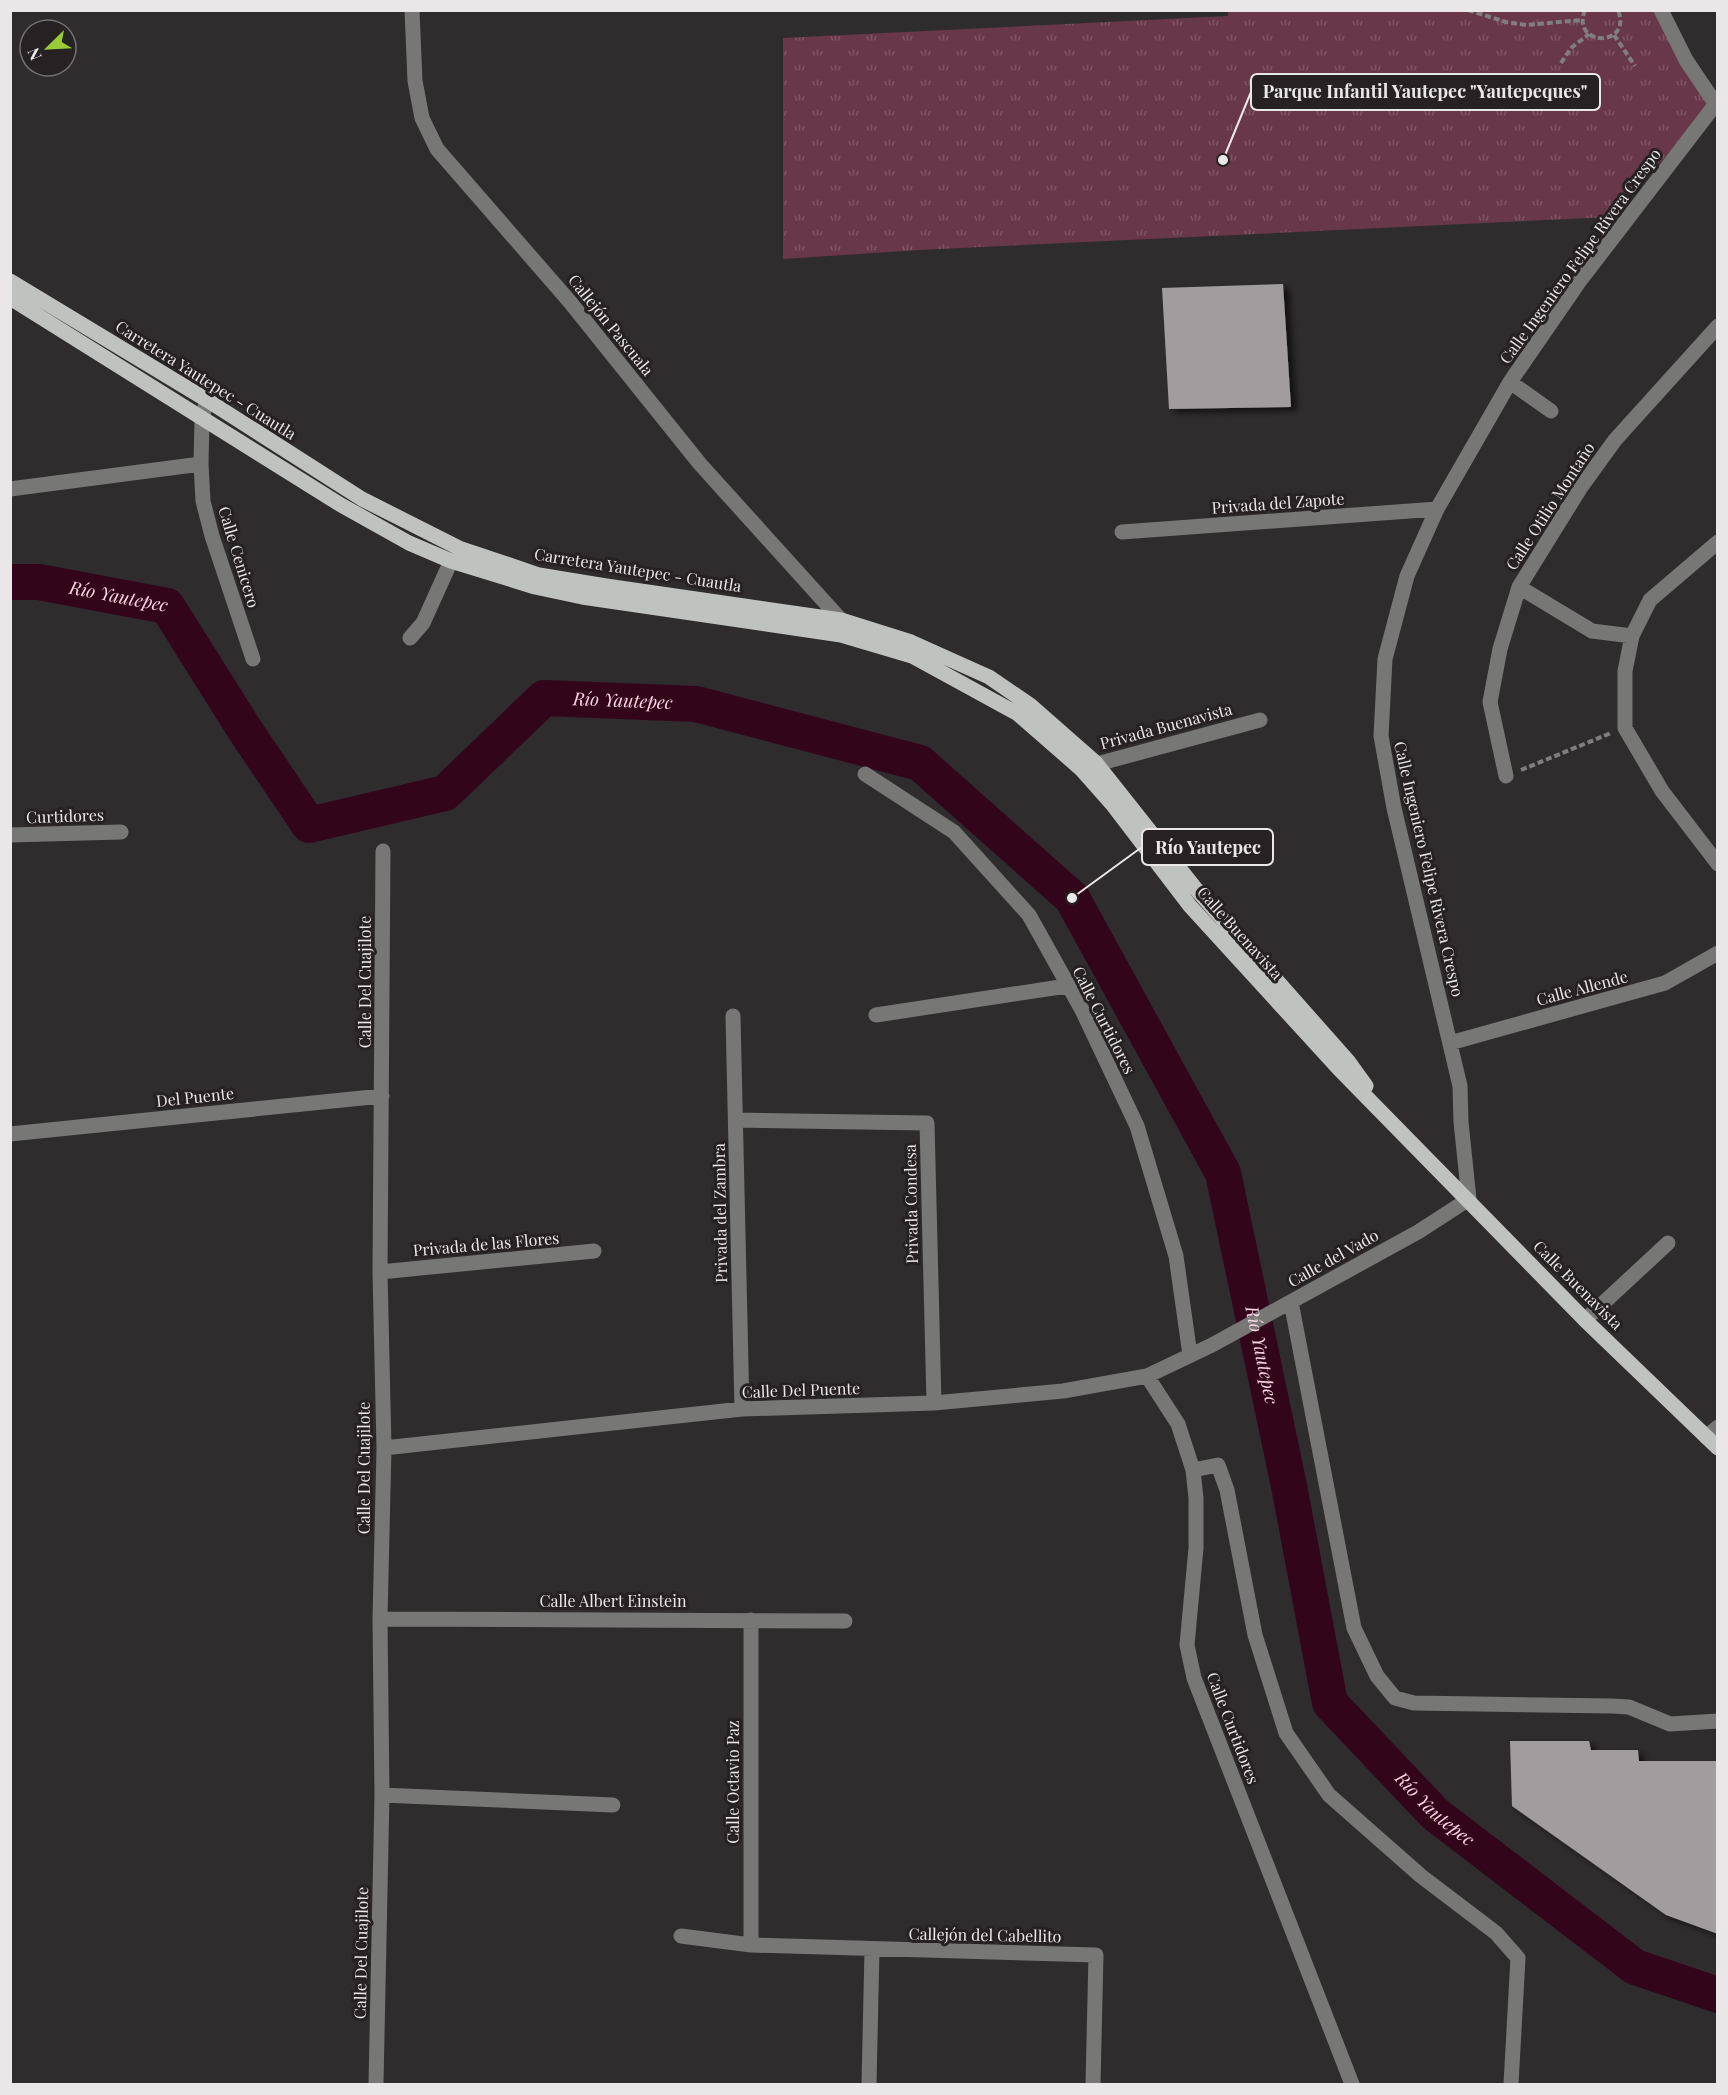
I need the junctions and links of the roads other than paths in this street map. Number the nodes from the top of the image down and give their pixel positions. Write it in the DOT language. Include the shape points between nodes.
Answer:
graph roads {
  1 [pos="412,10"];
  2 [pos="1661,10"];
  3 [pos="1716,102"];
  4 [pos="10,281"];
  5 [pos="10,298"];
  6 [pos="1718,326"];
  7 [pos="1510,382"];
  8 [pos="207,400"];
  9 [pos="1551,411"];
  10 [pos="202,418"];
  11 [pos="201,464"];
  12 [pos="10,489"];
  13 [pos="1437,509"];
  14 [pos="415,527"];
  15 [pos="1122,532"];
  16 [pos="1718,542"];
  17 [pos="409,543"];
  18 [pos="451,561"];
  19 [pos="537,581"];
  20 [pos="1520,587"];
  21 [pos="841,628"];
  22 [pos="1632,636"];
  23 [pos="410,638"];
  24 [pos="253,659"];
  25 [pos="1024,709"];
  26 [pos="1260,720"];
  27 [pos="1096,763"];
  28 [pos="1080,769"];
  29 [pos="865,774"];
  30 [pos="1506,776"];
  31 [pos="121,832"];
  32 [pos="10,835"];
  33 [pos="383,851"];
  34 [pos="1718,864"];
  35 [pos="1718,953"];
  36 [pos="1067,986"];
  37 [pos="876,1015"];
  38 [pos="733,1016"];
  39 [pos="1450,1043"];
  40 [pos="382,1096"];
  41 [pos="736,1120"];
  42 [pos="1390,1120"];
  43 [pos="10,1134"];
  44 [pos="1469,1199"];
  45 [pos="1668,1243"];
  46 [pos="594,1251"];
  47 [pos="380,1272"];
  48 [pos="1291,1302"];
  49 [pos="1585,1320"];
  50 [pos="1212,1346"];
  51 [pos="1190,1355"];
  52 [pos="1147,1376"];
  53 [pos="934,1402"];
  54 [pos="742,1409"];
  55 [pos="1712,1432"];
  56 [pos="384,1448"];
  57 [pos="1718,1448"];
  58 [pos="1193,1470"];
  59 [pos="380,1619"];
  60 [pos="751,1620"];
  61 [pos="845,1621"];
  62 [pos="1718,1721"];
  63 [pos="382,1795"];
  64 [pos="614,1805"];
  65 [pos="681,1936"];
  66 [pos="751,1945"];
  67 [pos="872,1950"];
  68 [pos="376,2085"];
  69 [pos="869,2085"];
  70 [pos="1093,2085"];
  71 [pos="1352,2085"];
  72 [pos="1511,2085"];
  1 -- 21 [label="street, Callejón Pascuala" via="415,81 422,118 437,148"];
  2 -- 3 [label="street" via="1686,60"];
  3 -- 7 [label="street, Calle Ingeniero Felipe Rivera Crespo" via="1579,282"];
  4 -- 8 [label="main road, Carretera Yautepec - Cuautla"];
  5 -- 10 [label="main road, Carretera Yautepec - Cuautla"];
  6 -- 20 [label="street, Calle Otilio Montaño" via="1615,440"];
  7 -- 9 [label="street"];
  7 -- 13 [label="street, Calle Ingeniero Felipe Rivera Crespo"];
  8 -- 10 [label="street, Calle Cenicero"];
  8 -- 14 [label="main road, Carretera Yautepec - Cuautla" via="362,499"];
  10 -- 11 [label="street, Calle Cenicero"];
  10 -- 17 [label="main road, Carretera Yautepec - Cuautla"];
  11 -- 12 [label="street"];
  11 -- 24 [label="street, Calle Cenicero" via="203,501 212,536"];
  13 -- 15 [label="street, Privada del Zapote"];
  13 -- 39 [label="street, Calle Ingeniero Felipe Rivera Crespo" via="1407,576 1385,659 1381,736 1394,808"];
  14 -- 17 [label="street"];
  14 -- 19 [label="main road, Carretera Yautepec - Cuautla"];
  16 -- 22 [label="street" via="1650,600"];
  17 -- 18 [label="main road, Carretera Yautepec - Cuautla"];
  18 -- 19 [label="main road, Carretera Yautepec - Cuautla"];
  18 -- 23 [label="street" via="423,623"];
  19 -- 21 [label="main road, Carretera Yautepec - Cuautla" via="582,597"];
  20 -- 22 [label="street" via="1592,631"];
  20 -- 30 [label="street, Calle Otilio Montaño" via="1500,650 1490,702"];
  21 -- 25 [label="main road, Carretera Yautepec - Cuautla" via="912,656"];
  22 -- 34 [label="street" via="1625,671 1625,728 1662,791"];
  25 -- 27 [label="main road, Calle Buenavista"];
  25 -- 28 [label="main road, Calle Buenavista"];
  26 -- 27 [label="street, Privada Buenavista"];
  27 -- 28 [label="street, Privada Buenavista"];
  27 -- 42 [label="main road, Calle Buenavista" via="1195,888 1348,1061"];
  28 -- 42 [label="main road, Calle Buenavista" via="1112,804 1190,906"];
  29 -- 36 [label="street, Calle Curtidores" via="954,832 1029,915"];
  31 -- 32 [label="street, Curtidores"];
  33 -- 40 [label="street, Calle Del Cuajilote"];
  35 -- 39 [label="street, Calle Allende" via="1665,983"];
  36 -- 37 [label="street"];
  36 -- 51 [label="street, Calle Curtidores" via="1137,1126 1176,1256"];
  38 -- 41 [label="street, Privada del Zambra"];
  39 -- 44 [label="street, Calle Ingeniero Felipe Rivera Crespo" via="1460,1086"];
  40 -- 43 [label="street, Del Puente"];
  40 -- 47 [label="street, Calle Del Cuajilote"];
  41 -- 53 [label="street, Privada Condesa" via="927,1123"];
  41 -- 54 [label="street, Privada del Zambra"];
  42 -- 44 [label="main road, Calle Buenavista"];
  44 -- 48 [label="street, Calle del Vado" via="1418,1232"];
  44 -- 49 [label="main road, Calle Buenavista"];
  45 -- 49 [label="street"];
  46 -- 47 [label="street, Privada de las Flores"];
  47 -- 56 [label="street, Calle Del Cuajilote"];
  48 -- 50 [label="street, Calle del Vado"];
  48 -- 62 [label="street" via="1354,1628 1377,1676 1395,1698 1414,1702 1629,1707 1670,1724"];
  49 -- 55 [label="main road, Calle Buenavista"];
  50 -- 51 [label="street, Calle Del Puente"];
  51 -- 52 [label="street, Calle Del Puente"];
  52 -- 53 [label="street, Calle Del Puente" via="1063,1391"];
  52 -- 58 [label="street, Calle Curtidores" via="1178,1424"];
  53 -- 54 [label="street, Calle Del Puente"];
  54 -- 56 [label="street, Calle Del Puente"];
  55 -- 57 [label="main road, Calle Buenavista"];
  56 -- 59 [label="street, Calle Del Cuajilote"];
  58 -- 71 [label="street, Calle Curtidores" via="1197,1548 1187,1645 1194,1678"];
  58 -- 72 [label="street" via="1218,1465 1227,1490 1255,1635 1286,1733 1329,1795 1421,1875 1496,1933 1518,1958"];
  59 -- 60 [label="street, Calle Albert Einstein"];
  59 -- 63 [label="street, Calle Del Cuajilote"];
  60 -- 61 [label="street, Calle Albert Einstein"];
  60 -- 66 [label="street, Calle Octavio Paz"];
  63 -- 64 [label="street"];
  63 -- 68 [label="street, Calle Del Cuajilote"];
  65 -- 66 [label="street, Callejón del Cabellito"];
  66 -- 67 [label="street, Callejón del Cabellito"];
  67 -- 69 [label="street"];
  67 -- 70 [label="street, Callejón del Cabellito" via="1096,1955"];
}
